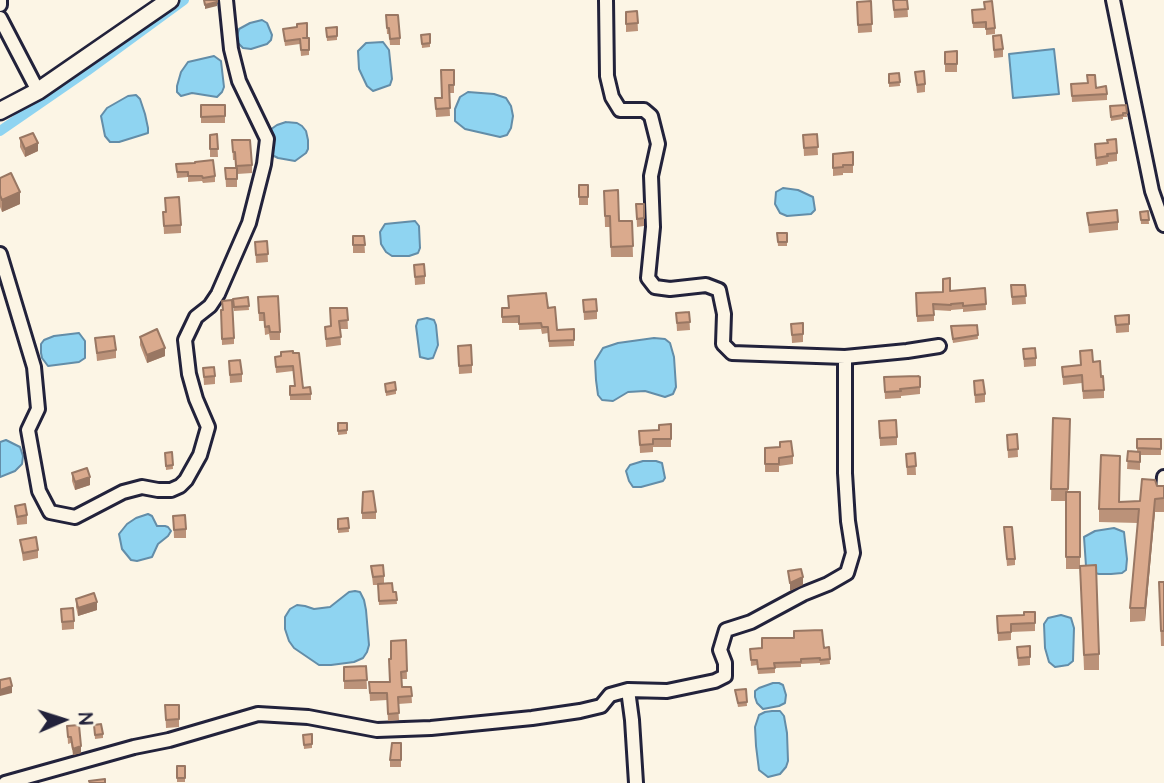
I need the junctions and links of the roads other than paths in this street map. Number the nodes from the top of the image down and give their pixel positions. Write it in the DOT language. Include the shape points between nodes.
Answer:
graph roads {
  1 [pos="0,0"];
  2 [pos="170,0"];
  3 [pos="226,0"];
  4 [pos="606,0"];
  5 [pos="1113,0"];
  6 [pos="0,5"];
  7 [pos="0,18"];
  8 [pos="38,91"];
  9 [pos="0,111"];
  10 [pos="1164,225"];
  11 [pos="0,254"];
  12 [pos="939,346"];
  13 [pos="845,357"];
  14 [pos="628,690"];
  15 [pos="5,783"];
  16 [pos="636,783"];
  1 -- 6 [label="street"];
  2 -- 8 [label="street"];
  3 -- 11 [label="street" via="239,81 267,139 249,223 218,294 196,317 185,340 192,387 208,427 200,455 180,486 171,491 142,486 75,517 50,512 40,491 28,430 38,409 34,367"];
  4 -- 13 [label="street" via="607,76 612,97 620,110 644,110 651,116 658,144 651,176 648,278 655,287 706,285 719,290 723,344 732,353"];
  5 -- 10 [label="street" via="1152,191"];
  7 -- 8 [label="street"];
  8 -- 9 [label="street"];
  12 -- 13 [label="street"];
  13 -- 14 [label="street" via="845,473 853,553 847,573 726,630 720,650 725,676 667,691"];
  14 -- 15 [label="street" via="610,695 601,706 580,711 431,728 377,730 308,717 258,714"];
  14 -- 16 [label="street"];
}
